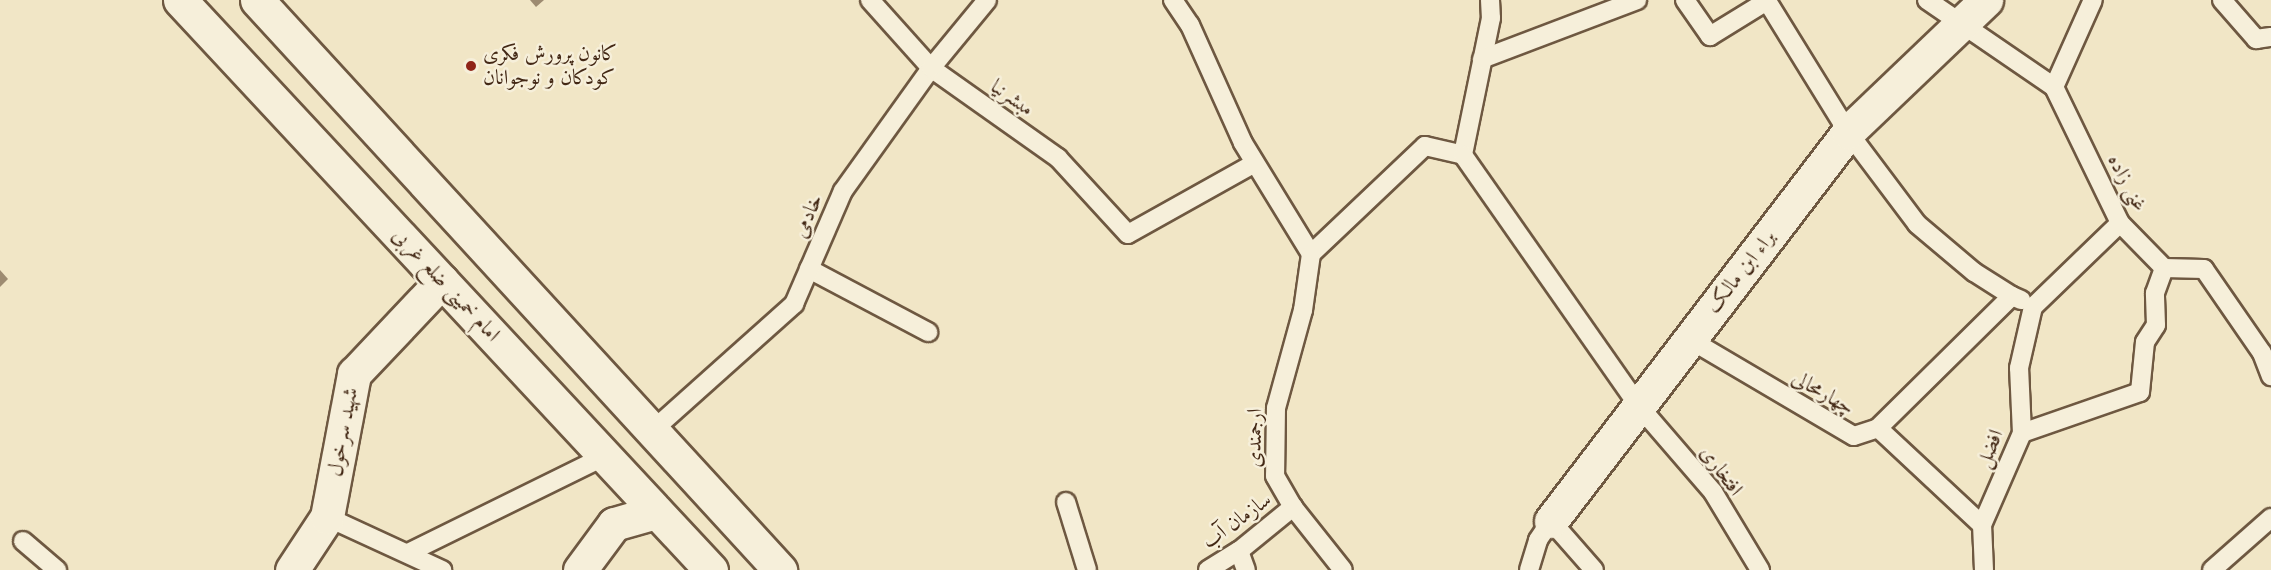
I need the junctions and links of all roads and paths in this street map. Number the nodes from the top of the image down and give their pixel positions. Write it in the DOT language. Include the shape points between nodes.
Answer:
graph roads {
  1 [pos="180,0"];
  2 [pos="257,0"];
  3 [pos="870,0"];
  4 [pos="987,0"];
  5 [pos="1173,0"];
  6 [pos="1490,0"];
  7 [pos="1637,0"];
  8 [pos="1685,0"];
  9 [pos="1767,0"];
  10 [pos="1927,0"];
  11 [pos="1986,0"];
  12 [pos="2093,0"];
  13 [pos="2223,0"];
  14 [pos="1963,22"];
  15 [pos="2271,37"];
  16 [pos="1482,59"];
  17 [pos="931,68"];
  18 [pos="2054,87"];
  19 [pos="1848,132"];
  20 [pos="1463,155"];
  21 [pos="1255,163"];
  22 [pos="2121,223"];
  23 [pos="1311,254"];
  24 [pos="2164,268"];
  25 [pos="809,269"];
  26 [pos="442,281"];
  27 [pos="2012,296"];
  28 [pos="2033,306"];
  29 [pos="928,332"];
  30 [pos="1689,339"];
  31 [pos="2271,376"];
  32 [pos="1638,405"];
  33 [pos="1878,428"];
  34 [pos="652,431"];
  35 [pos="2022,434"];
  36 [pos="604,456"];
  37 [pos="694,477"];
  38 [pos="1066,502"];
  39 [pos="1293,507"];
  40 [pos="656,512"];
  41 [pos="327,517"];
  42 [pos="2271,518"];
  43 [pos="1551,521"];
  44 [pos="1982,525"];
  45 [pos="23,541"];
  46 [pos="1239,551"];
  47 [pos="408,553"];
  48 [pos="57,570"];
  49 [pos="292,570"];
  50 [pos="442,570"];
  51 [pos="580,570"];
  52 [pos="711,570"];
  53 [pos="780,570"];
  54 [pos="1087,570"];
  55 [pos="1208,570"];
  56 [pos="1246,570"];
  57 [pos="1343,570"];
  58 [pos="1529,570"];
  59 [pos="1594,570"];
  60 [pos="1760,570"];
  61 [pos="1984,570"];
  62 [pos="2212,570"];
  1 -- 26 [label="main road, امام خمینی ضلع غربی"];
  2 -- 34 [label="main road"];
  3 -- 17 [label="lane, مبشرنیا"];
  4 -- 17 [label="lane, خادمی"];
  5 -- 21 [label="lane" via="1190,25"];
  6 -- 16 [label="lane" via="1491,18"];
  7 -- 16 [label="lane"];
  8 -- 9 [label="lane" via="1710,36"];
  9 -- 19 [label="lane"];
  10 -- 14 [label="lane"];
  11 -- 14 [label="main road, براء ابن مالک"];
  12 -- 18 [label="lane"];
  13 -- 15 [label="lane" via="2256,39"];
  14 -- 18 [label="lane"];
  14 -- 19 [label="main road, براء ابن مالک"];
  16 -- 20 [label="lane"];
  17 -- 21 [label="lane, مبشرنیا" via="1058,158 1128,234"];
  17 -- 25 [label="lane, خادمی" via="843,191"];
  18 -- 22 [label="lane, غنی زاده"];
  19 -- 27 [label="lane" via="1917,224 1974,272"];
  19 -- 30 [label="main road, براء ابن مالک"];
  20 -- 23 [label="lane" via="1425,146"];
  20 -- 32 [label="lane, افتخاری"];
  21 -- 23 [label="lane"];
  22 -- 24 [label="lane, غنی زاده"];
  22 -- 28 [label="lane"];
  23 -- 39 [label="lane, ارجمندی" via="1303,310 1276,408 1275,476"];
  24 -- 31 [label="lane" via="2204,269 2262,353"];
  24 -- 35 [label="lane" via="2155,293 2156,325 2145,342 2140,392"];
  25 -- 29 [label="lane"];
  25 -- 34 [label="lane, خادمی" via="794,304"];
  26 -- 36 [label="main road, امام خمینی ضلع غربی"];
  26 -- 41 [label="main road, شهید سرخول" via="354,374"];
  27 -- 28 [label="lane"];
  27 -- 33 [label="lane"];
  28 -- 35 [label="lane, افضل" via="2019,368"];
  30 -- 32 [label="main road, براء ابن مالک"];
  30 -- 33 [label="lane, چهارمحالی" via="1854,436"];
  32 -- 43 [label="main road, براء ابن مالک"];
  32 -- 60 [label="lane, افتخاری" via="1713,492"];
  33 -- 44 [label="lane, چهارمحالی"];
  34 -- 37 [label="main road"];
  35 -- 44 [label="lane, افضل"];
  36 -- 40 [label="main road, امام خمینی ضلع غربی"];
  36 -- 47 [label="lane"];
  37 -- 40 [label="main road"];
  37 -- 53 [label="main road"];
  38 -- 54 [label="lane"];
  39 -- 46 [label="lane, سازمان آب"];
  39 -- 57 [label="lane, ارجمندی"];
  40 -- 51 [label="main road" via="614,524"];
  40 -- 52 [label="main road, امام خمینی ضلع غربی"];
  41 -- 47 [label="lane"];
  41 -- 49 [label="main road, شهید سرخول"];
  42 -- 62 [label="lane"];
  43 -- 58 [label="lane, براء ابن مالک" via="1538,540"];
  43 -- 59 [label="lane"];
  44 -- 61 [label="lane, افضل"];
  45 -- 48 [label="lane"];
  46 -- 55 [label="lane, سازمان آب"];
  46 -- 56 [label="lane"];
  47 -- 50 [label="lane"];
}
